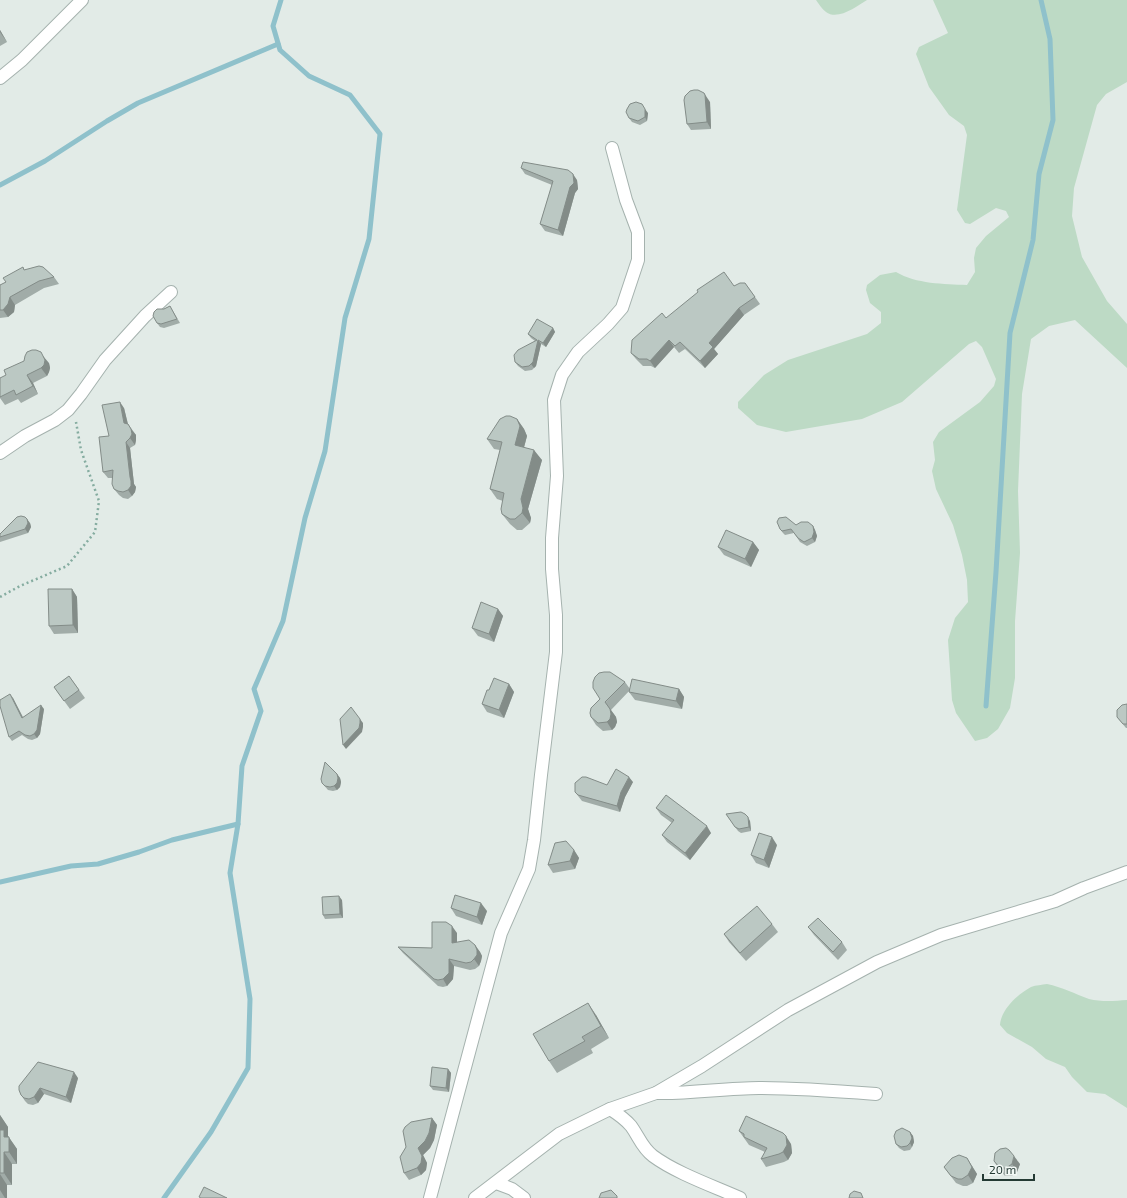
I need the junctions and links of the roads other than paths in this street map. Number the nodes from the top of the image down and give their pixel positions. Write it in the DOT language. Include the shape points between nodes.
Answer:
graph roads {
  1 [pos="82,0"];
  2 [pos="0,78"];
  3 [pos="612,148"];
  4 [pos="171,292"];
  5 [pos="0,453"];
  6 [pos="1127,872"];
  7 [pos="656,1093"];
  8 [pos="876,1094"];
  9 [pos="610,1109"];
  10 [pos="496,1182"];
  11 [pos="430,1198"];
  12 [pos="475,1198"];
  13 [pos="524,1198"];
  14 [pos="740,1198"];
  1 -- 2 [label="street" via="22,60"];
  3 -- 11 [label="street" via="626,200 638,232 638,260 622,308 578,352 562,375 554,400 557,476 552,569 556,652 534,840 529,869 499,940"];
  4 -- 5 [label="street" via="105,360 68,410"];
  6 -- 7 [label="street" via="1055,901 941,935 877,962 788,1010"];
  7 -- 8 [label="street" via="759,1088"];
  7 -- 9 [label="street"];
  9 -- 10 [label="street" via="559,1134"];
  9 -- 14 [label="street" via="626,1121 645,1149 653,1156"];
  10 -- 12 [label="street"];
  10 -- 13 [label="street"];
}
